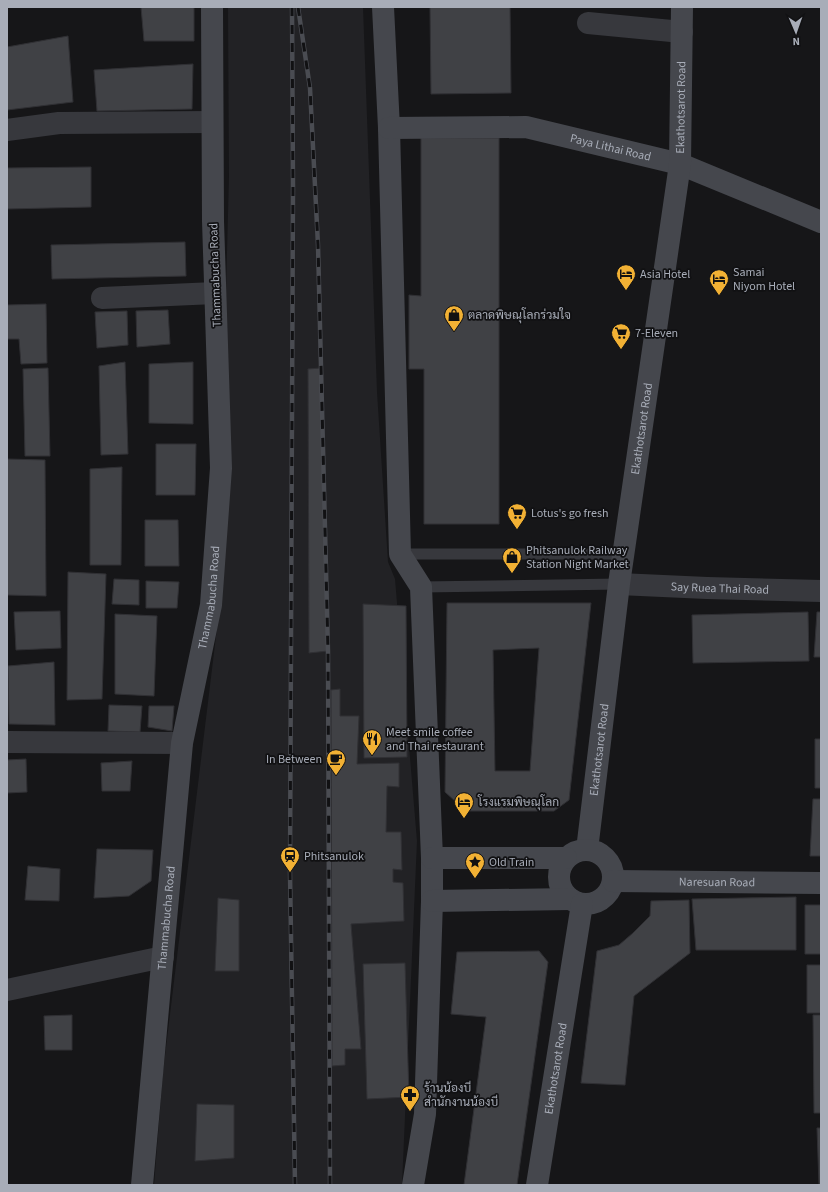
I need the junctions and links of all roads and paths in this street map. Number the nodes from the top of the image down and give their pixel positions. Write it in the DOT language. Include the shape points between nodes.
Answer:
graph roads {
  1 [pos="212,7"];
  2 [pos="383,7"];
  3 [pos="682,7"];
  4 [pos="588,22"];
  5 [pos="682,32"];
  6 [pos="212,122"];
  7 [pos="389,128"];
  8 [pos="7,130"];
  9 [pos="680,164"];
  10 [pos="821,222"];
  11 [pos="216,293"];
  12 [pos="102,298"];
  13 [pos="400,554"];
  14 [pos="623,554"];
  15 [pos="619,584"];
  16 [pos="421,586"];
  17 [pos="821,591"];
  18 [pos="7,742"];
  19 [pos="182,743"];
  20 [pos="587,850"];
  21 [pos="432,858"];
  22 [pos="566,858"];
  23 [pos="613,881"];
  24 [pos="821,883"];
  25 [pos="432,901"];
  26 [pos="576,902"];
  27 [pos="163,957"];
  28 [pos="7,990"];
  29 [pos="142,1185"];
  30 [pos="413,1185"];
  31 [pos="537,1185"];
  1 -- 6 [label="main road, Thammabucha Road"];
  2 -- 7 [label="main road"];
  3 -- 5 [label="main road, Ekathotsarot Road"];
  4 -- 5 [label="street"];
  5 -- 9 [label="main road, Ekathotsarot Road"];
  6 -- 8 [label="street" via="59,123"];
  6 -- 11 [label="main road, Thammabucha Road"];
  7 -- 9 [label="main road, Paya Lithai Road" via="526,128"];
  7 -- 13 [label="main road"];
  9 -- 10 [label="main road, Paya Lithai Road"];
  9 -- 14 [label="main road, Ekathotsarot Road"];
  11 -- 12 [label="street"];
  11 -- 19 [label="main road, Thammabucha Road" via="221,468 212,597"];
  13 -- 14 [label="lane"];
  13 -- 16 [label="main road"];
  14 -- 15 [label="main road, Ekathotsarot Road"];
  15 -- 16 [label="lane"];
  15 -- 17 [label="street, Say Ruea Thai Road"];
  15 -- 20 [label="main road, Ekathotsarot Road"];
  16 -- 21 [label="main road"];
  18 -- 19 [label="street"];
  19 -- 27 [label="main road, Thammabucha Road"];
  20 -- 22 [label="main road" via="572,853"];
  20 -- 23 [label="main road" via="604,857 611,868"];
  21 -- 22 [label="main road"];
  21 -- 25 [label="main road"];
  22 -- 26 [label="main road" via="558,875 560,884 564,893"];
  23 -- 24 [label="main road, Naresuan Road"];
  23 -- 26 [label="main road" via="610,889 598,901"];
  25 -- 26 [label="main road"];
  25 -- 30 [label="main road" via="425,1114"];
  26 -- 31 [label="main road, Ekathotsarot Road"];
  27 -- 28 [label="street"];
  27 -- 29 [label="main road, Thammabucha Road"];
}
